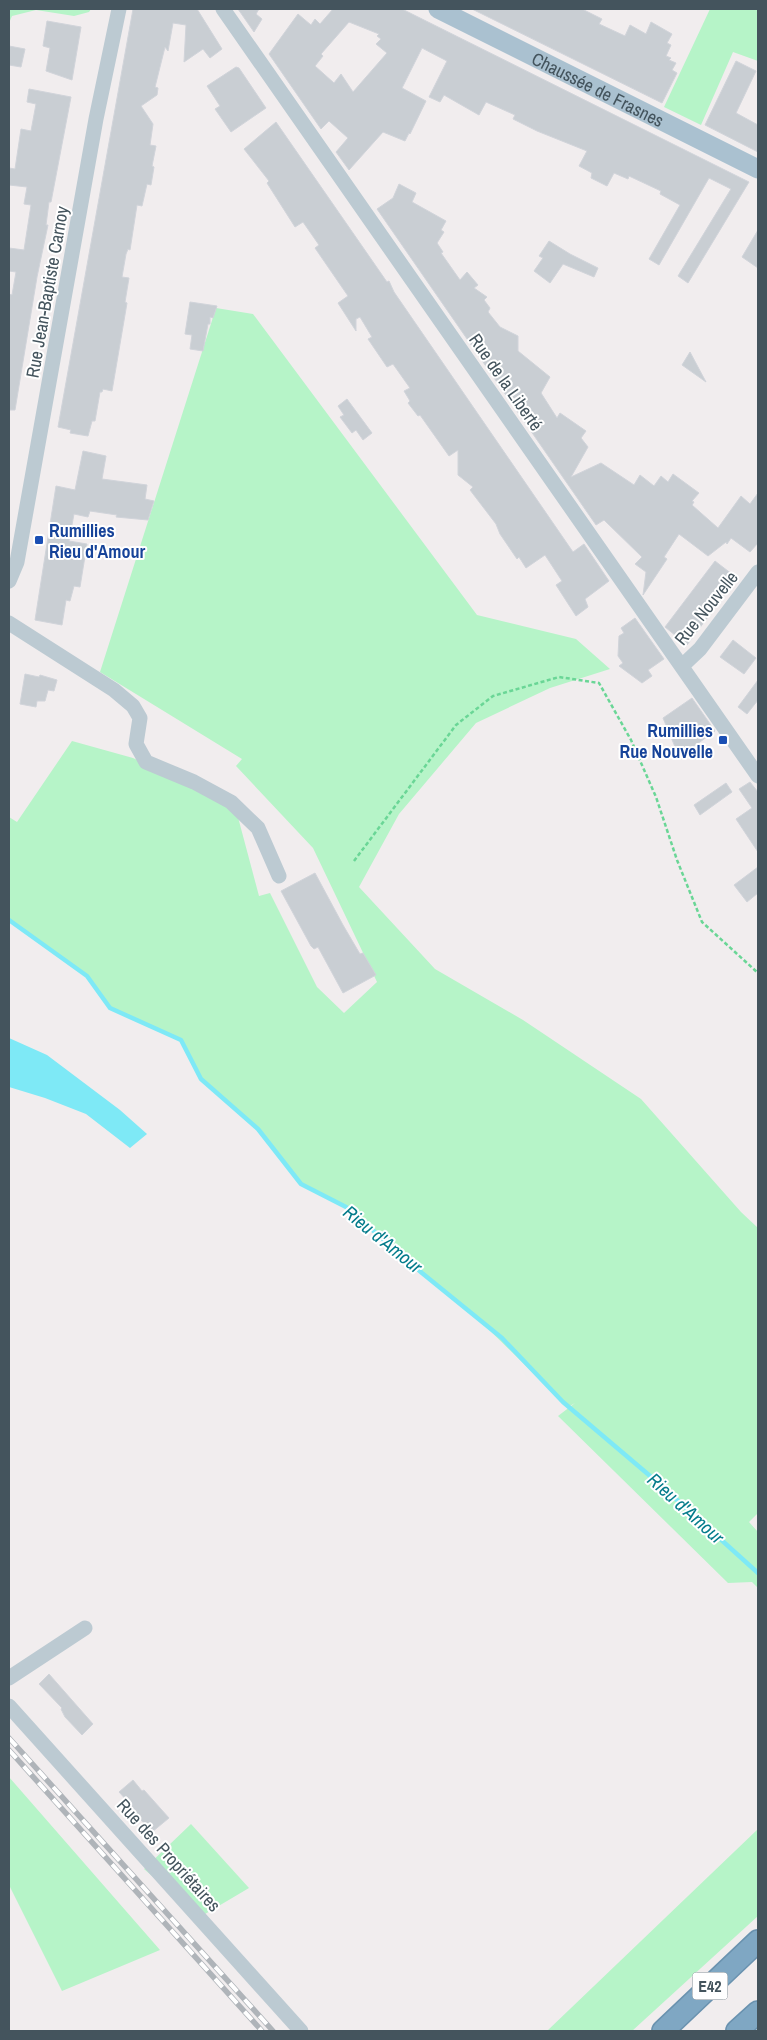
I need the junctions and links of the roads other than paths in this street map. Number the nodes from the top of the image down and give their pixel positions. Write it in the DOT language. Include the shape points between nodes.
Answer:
graph roads {
  1 [pos="119,9"];
  2 [pos="223,9"];
  3 [pos="438,9"];
  4 [pos="758,169"];
  5 [pos="758,572"];
  6 [pos="9,581"];
  7 [pos="9,623"];
  8 [pos="682,666"];
  9 [pos="758,776"];
  10 [pos="279,876"];
  11 [pos="85,1628"];
  12 [pos="9,1678"];
  13 [pos="9,1706"];
  14 [pos="758,1942"];
  15 [pos="758,2012"];
  16 [pos="301,2031"];
  17 [pos="663,2031"];
  18 [pos="737,2031"];
  1 -- 6 [label="street, Rue Jean-Baptiste Carnoy" via="96,119 17,562"];
  2 -- 8 [label="street, Rue de la Liberté"];
  3 -- 4 [label="main road, Chaussée de Frasnes"];
  5 -- 8 [label="street, Rue Nouvelle" via="700,649"];
  7 -- 10 [label="street" via="134,706 140,718 136,744 146,762 231,802 258,828"];
  8 -- 9 [label="street, Rue de la Liberté"];
  11 -- 12 [label="street"];
  13 -- 16 [label="street, Rue des Propriétaires"];
  14 -- 17 [label="highway, E42"];
  15 -- 18 [label="highway"];
}
